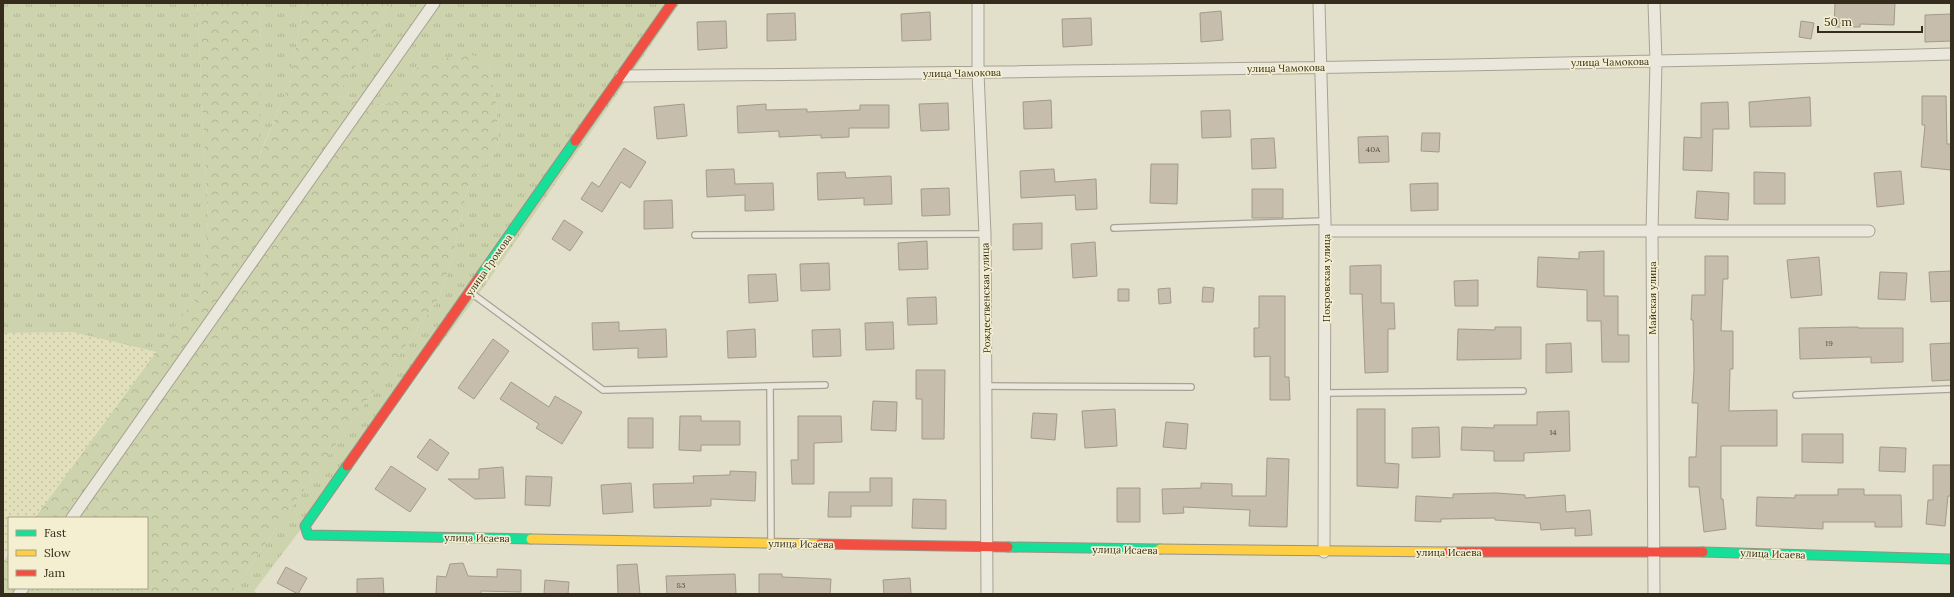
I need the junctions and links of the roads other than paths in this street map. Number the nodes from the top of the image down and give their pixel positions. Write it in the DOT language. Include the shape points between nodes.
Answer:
graph roads {
  1 [pos="434,3"];
  2 [pos="672,3"];
  3 [pos="978,3"];
  4 [pos="1319,3"];
  5 [pos="1654,3"];
  6 [pos="1951,54"];
  7 [pos="1656,62"];
  8 [pos="1320,67"];
  9 [pos="978,73"];
  10 [pos="621,76"];
  11 [pos="1325,226"];
  12 [pos="1114,228"];
  13 [pos="1652,230"];
  14 [pos="1869,231"];
  15 [pos="985,234"];
  16 [pos="696,235"];
  17 [pos="470,292"];
  18 [pos="825,385"];
  19 [pos="770,386"];
  20 [pos="987,386"];
  21 [pos="1191,387"];
  22 [pos="1951,389"];
  23 [pos="1523,391"];
  24 [pos="1326,393"];
  25 [pos="1796,395"];
  26 [pos="73,517"];
  27 [pos="305,526"];
  28 [pos="771,544"];
  29 [pos="986,548"];
  30 [pos="1654,551"];
  31 [pos="1324,552"];
  32 [pos="1951,559"];
  33 [pos="987,594"];
  34 [pos="1654,594"];
  1 -- 26 [label="street"];
  2 -- 10 [label="street, улица Громова"];
  3 -- 9 [label="street, Рождественская улица"];
  4 -- 8 [label="street, Покровская улица"];
  5 -- 7 [label="street, Майская улица"];
  6 -- 7 [label="street, улица Чамокова"];
  7 -- 8 [label="street, улица Чамокова"];
  7 -- 13 [label="street, Майская улица"];
  8 -- 9 [label="street, улица Чамокова"];
  8 -- 11 [label="street, Покровская улица"];
  9 -- 10 [label="street, улица Чамокова"];
  9 -- 15 [label="street, Рождественская улица"];
  10 -- 17 [label="street, улица Громова"];
  11 -- 12 [label="lane"];
  11 -- 13 [label="street"];
  11 -- 24 [label="street, Покровская улица"];
  13 -- 14 [label="street"];
  13 -- 30 [label="street, Майская улица"];
  15 -- 16 [label="lane"];
  15 -- 20 [label="street, Рождественская улица"];
  17 -- 19 [label="lane" via="603,390"];
  17 -- 27 [label="street, улица Громова"];
  18 -- 19 [label="lane"];
  19 -- 28 [label="lane"];
  20 -- 21 [label="lane"];
  20 -- 29 [label="street, Рождественская улица"];
  22 -- 25 [label="lane"];
  23 -- 24 [label="lane"];
  24 -- 31 [label="street, Покровская улица"];
  27 -- 28 [label="street, улица Исаева" via="308,535"];
  28 -- 29 [label="street, улица Исаева"];
  29 -- 31 [label="street, улица Исаева"];
  29 -- 33 [label="street, Рождественская улица"];
  30 -- 31 [label="street, улица Исаева"];
  30 -- 32 [label="street, улица Исаева"];
  30 -- 34 [label="street, Майская улица"];
}
